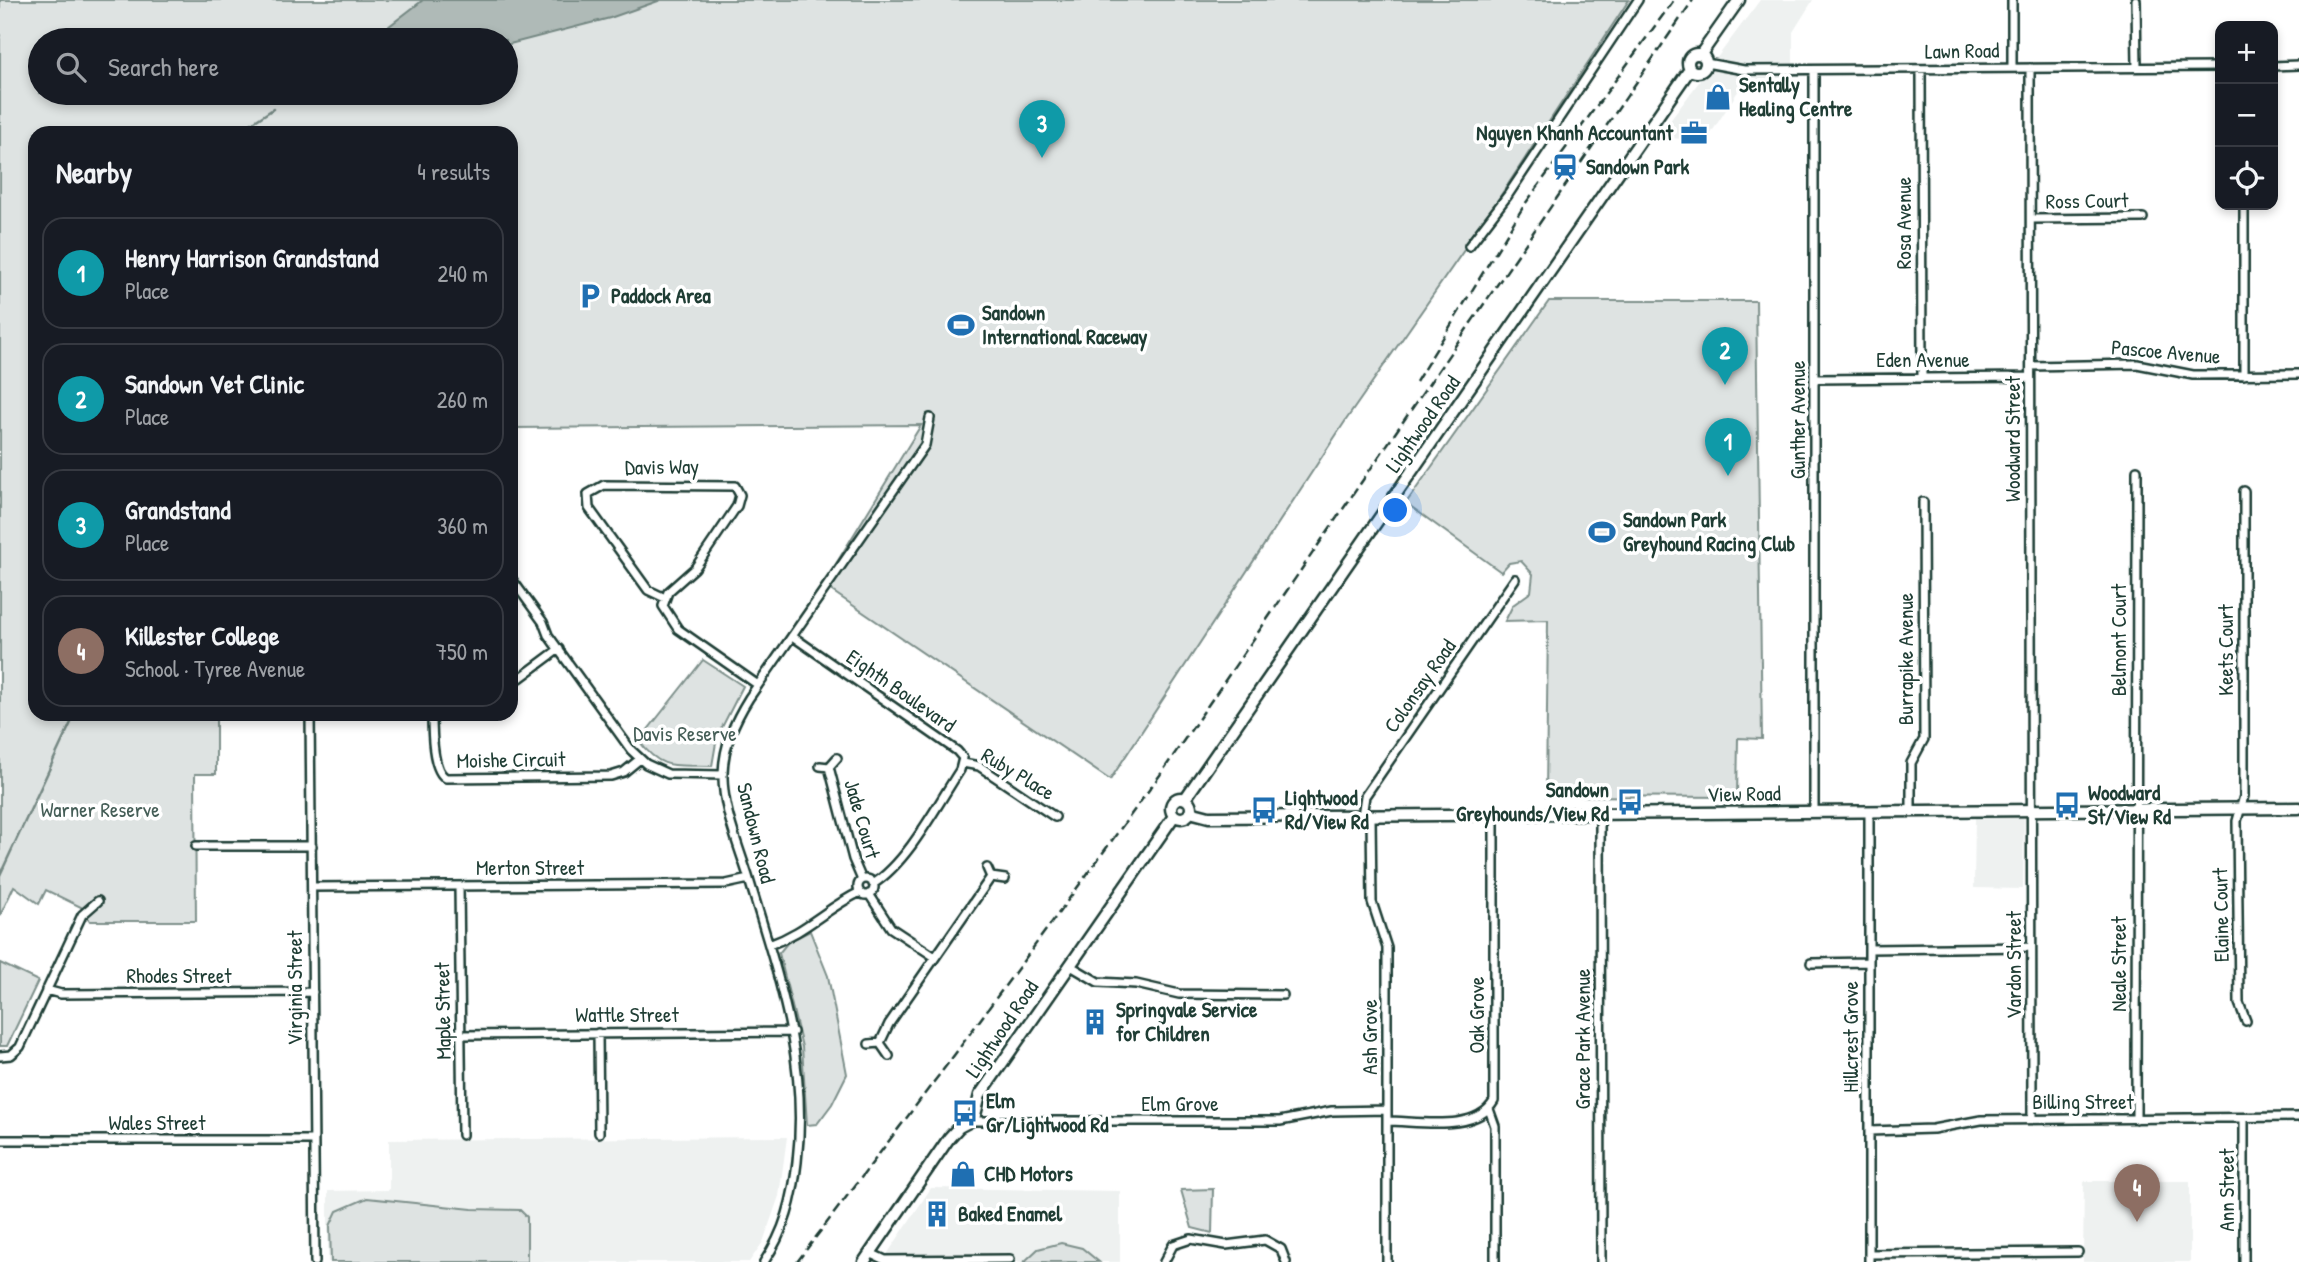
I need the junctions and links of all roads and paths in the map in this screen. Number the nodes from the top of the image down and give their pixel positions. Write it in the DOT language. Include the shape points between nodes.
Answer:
graph roads {
  1 [pos="1638,0"];
  2 [pos="1739,0"];
  3 [pos="2012,0"];
  4 [pos="2136,0"];
  5 [pos="1704,59"];
  6 [pos="2299,65"];
  7 [pos="2278,66"];
  8 [pos="2137,67"];
  9 [pos="2215,67"];
  10 [pos="2012,68"];
  11 [pos="2030,68"];
  12 [pos="1814,70"];
  13 [pos="1921,70"];
  14 [pos="2244,210"];
  15 [pos="2143,218"];
  16 [pos="2031,219"];
  17 [pos="1469,246"];
  18 [pos="2031,366"];
  19 [pos="2299,374"];
  20 [pos="2244,375"];
  21 [pos="1922,377"];
  22 [pos="2031,377"];
  23 [pos="1816,379"];
  24 [pos="930,418"];
  25 [pos="2137,470"];
  26 [pos="2244,491"];
  27 [pos="1923,502"];
  28 [pos="1515,579"];
  29 [pos="518,588"];
  30 [pos="665,597"];
  31 [pos="792,636"];
  32 [pos="559,649"];
  33 [pos="518,678"];
  34 [pos="758,685"];
  35 [pos="310,721"];
  36 [pos="433,721"];
  37 [pos="836,758"];
  38 [pos="640,759"];
  39 [pos="963,763"];
  40 [pos="820,766"];
  41 [pos="829,767"];
  42 [pos="723,775"];
  43 [pos="1185,799"];
  44 [pos="2242,808"];
  45 [pos="2299,808"];
  46 [pos="2137,809"];
  47 [pos="2031,810"];
  48 [pos="1190,812"];
  49 [pos="1814,812"];
  50 [pos="1869,812"];
  51 [pos="1911,812"];
  52 [pos="1494,815"];
  53 [pos="1601,815"];
  54 [pos="1174,816"];
  55 [pos="1367,816"];
  56 [pos="1055,817"];
  57 [pos="312,845"];
  58 [pos="195,846"];
  59 [pos="987,868"];
  60 [pos="991,877"];
  61 [pos="749,880"];
  62 [pos="862,880"];
  63 [pos="1005,880"];
  64 [pos="873,884"];
  65 [pos="459,886"];
  66 [pos="312,887"];
  67 [pos="860,892"];
  68 [pos="869,894"];
  69 [pos="99,901"];
  70 [pos="769,945"];
  71 [pos="2031,947"];
  72 [pos="1869,949"];
  73 [pos="935,957"];
  74 [pos="1869,962"];
  75 [pos="1811,963"];
  76 [pos="1069,965"];
  77 [pos="46,989"];
  78 [pos="313,992"];
  79 [pos="1283,995"];
  80 [pos="2246,1021"];
  81 [pos="793,1032"];
  82 [pos="598,1033"];
  83 [pos="461,1035"];
  84 [pos="880,1043"];
  85 [pos="869,1044"];
  86 [pos="0,1056"];
  87 [pos="889,1056"];
  88 [pos="1489,1109"];
  89 [pos="1387,1110"];
  90 [pos="2299,1117"];
  91 [pos="2244,1118"];
  92 [pos="2032,1119"];
  93 [pos="2136,1119"];
  94 [pos="972,1121"];
  95 [pos="1387,1121"];
  96 [pos="1869,1131"];
  97 [pos="600,1133"];
  98 [pos="462,1135"];
  99 [pos="0,1140"];
  100 [pos="314,1140"];
  101 [pos="2078,1252"];
  102 [pos="867,1258"];
  103 [pos="1869,1258"];
  104 [pos="1010,1259"];
  105 [pos="315,1262"];
  106 [pos="764,1262"];
  107 [pos="1164,1262"];
  108 [pos="1286,1262"];
  109 [pos="1387,1262"];
  110 [pos="1495,1262"];
  111 [pos="1601,1262"];
  112 [pos="2244,1262"];
  1 -- 17 [label="street"];
  2 -- 5 [label="main road"];
  3 -- 10 [label="street"];
  4 -- 8 [label="street"];
  5 -- 12 [label="street, Lawn Road" via="1744,70"];
  5 -- 43 [label="main road, Lightwood Road" via="1699,72 1690,69"];
  6 -- 7 [label="street"];
  8 -- 9 [label="street, Lawn Road"];
  8 -- 11 [label="street, Lawn Road"];
  10 -- 11 [label="street, Lawn Road"];
  10 -- 13 [label="street, Lawn Road"];
  11 -- 16 [label="street, Woodward Street"];
  12 -- 13 [label="street, Lawn Road"];
  12 -- 23 [label="street, Gunther Avenue"];
  13 -- 21 [label="street, Rosa Avenue"];
  14 -- 20 [label="street"];
  15 -- 16 [label="street, Ross Court"];
  16 -- 18 [label="street, Woodward Street"];
  18 -- 20 [label="street, Pascoe Avenue" via="2137,364 2193,376"];
  18 -- 22 [label="street, Woodward Street"];
  19 -- 20 [label="street, Pascoe Avenue"];
  21 -- 22 [label="street, Eden Avenue"];
  21 -- 23 [label="street, Eden Avenue"];
  22 -- 47 [label="street, Woodward Street"];
  23 -- 49 [label="street, Gunther Avenue"];
  24 -- 31 [label="street, Sandown Road" via="925,445"];
  25 -- 46 [label="street, Belmont Court"];
  26 -- 44 [label="street, Keets Court"];
  27 -- 51 [label="street, Burrapike Avenue" via="1924,739 1911,763"];
  28 -- 55 [label="street, Colonsay Road" via="1365,796"];
  29 -- 32 [label="street"];
  30 -- 30 [label="street, Davis Way" via="694,570 737,506 740,495 735,486 604,485 589,492 589,508 646,587"];
  30 -- 34 [label="street" via="664,609 678,629"];
  31 -- 34 [label="street, Sandown Road"];
  31 -- 39 [label="street, Eighth Boulevard" via="957,751"];
  32 -- 33 [label="street"];
  32 -- 38 [label="street"];
  34 -- 42 [label="street, Sandown Road" via="732,727"];
  35 -- 57 [label="street, Virginia Street"];
  36 -- 38 [label="street, Moishe Circuit" via="436,767 446,778 611,776"];
  37 -- 41 [label="street, Jade Court"];
  38 -- 42 [label="street" via="668,774"];
  39 -- 56 [label="street, Ruby Place" via="981,767"];
  39 -- 64 [label="street, Eighth Boulevard" via="891,871"];
  40 -- 41 [label="street, Jade Court"];
  41 -- 62 [label="street, Jade Court"];
  42 -- 61 [label="street, Sandown Road"];
  43 -- 48 [label="main road"];
  43 -- 54 [label="main road" via="1173,803"];
  44 -- 45 [label="main road, View Road"];
  44 -- 46 [label="main road, View Road"];
  44 -- 80 [label="street, Elaine Court" via="2237,821 2239,1003"];
  46 -- 47 [label="main road, View Road"];
  46 -- 93 [label="street, Neale Street"];
  47 -- 51 [label="main road, View Road"];
  47 -- 71 [label="street, Vardon Street"];
  48 -- 54 [label="main road" via="1183,818"];
  48 -- 55 [label="main road, View Road" via="1209,817"];
  49 -- 50 [label="main road, View Road"];
  49 -- 53 [label="main road, View Road"];
  50 -- 51 [label="main road, View Road"];
  50 -- 72 [label="street, Hillcrest Grove"];
  52 -- 53 [label="main road, View Road"];
  52 -- 55 [label="main road, View Road"];
  52 -- 88 [label="street, Oak Grove" via="1494,1096"];
  53 -- 111 [label="street, Grace Park Avenue"];
  54 -- 76 [label="main road, Lightwood Road"];
  55 -- 89 [label="street, Ash Grove" via="1372,902 1387,942"];
  57 -- 58 [label="street"];
  57 -- 66 [label="street, Virginia Street"];
  59 -- 60 [label="street"];
  60 -- 63 [label="street"];
  60 -- 73 [label="street"];
  61 -- 65 [label="street, Merton Street" via="726,884"];
  61 -- 70 [label="street, Sandown Road"];
  62 -- 64 [label="street"];
  62 -- 67 [label="street"];
  64 -- 68 [label="street"];
  65 -- 66 [label="street, Merton Street"];
  65 -- 83 [label="street, Maple Street"];
  66 -- 78 [label="street, Virginia Street"];
  67 -- 68 [label="street"];
  67 -- 70 [label="street" via="832,906 801,932"];
  68 -- 73 [label="street" via="889,926"];
  69 -- 77 [label="street" via="82,915"];
  70 -- 81 [label="street, Sandown Road"];
  71 -- 72 [label="street"];
  71 -- 92 [label="street, Vardon Street"];
  72 -- 74 [label="street, Hillcrest Grove"];
  73 -- 84 [label="street"];
  74 -- 75 [label="street"];
  74 -- 96 [label="street, Hillcrest Grove"];
  76 -- 79 [label="street" via="1098,982 1136,984 1180,995"];
  76 -- 94 [label="main road, Lightwood Road" via="980,1096"];
  77 -- 78 [label="street, Rhodes Street" via="61,994"];
  77 -- 86 [label="street" via="17,1051"];
  78 -- 100 [label="street, Virginia Street"];
  81 -- 82 [label="street, Wattle Street"];
  81 -- 106 [label="street, Sandown Road" via="800,1089 796,1169 785,1223"];
  82 -- 83 [label="street, Wattle Street"];
  82 -- 97 [label="street"];
  83 -- 98 [label="street, Maple Street"];
  84 -- 85 [label="street"];
  84 -- 87 [label="street"];
  88 -- 95 [label="street" via="1464,1121"];
  88 -- 110 [label="street, Oak Grove" via="1495,1126"];
  89 -- 94 [label="street, Elm Grove" via="1332,1111 1280,1121"];
  89 -- 95 [label="street, Ash Grove"];
  90 -- 91 [label="street, Billing Street"];
  91 -- 93 [label="street, Billing Street"];
  91 -- 112 [label="street, Ann Street"];
  92 -- 93 [label="street, Billing Street"];
  92 -- 96 [label="street, Billing Street"];
  94 -- 102 [label="main road, Lightwood Road" via="949,1138"];
  95 -- 109 [label="street, Ash Grove"];
  96 -- 103 [label="street, Hillcrest Grove"];
  99 -- 100 [label="street, Wales Street"];
  100 -- 105 [label="street, Virginia Street"];
  101 -- 103 [label="street"];
  102 -- 104 [label="street"];
  107 -- 108 [label="street" via="1173,1245 1191,1239 1226,1245 1265,1240 1281,1249"];
}
